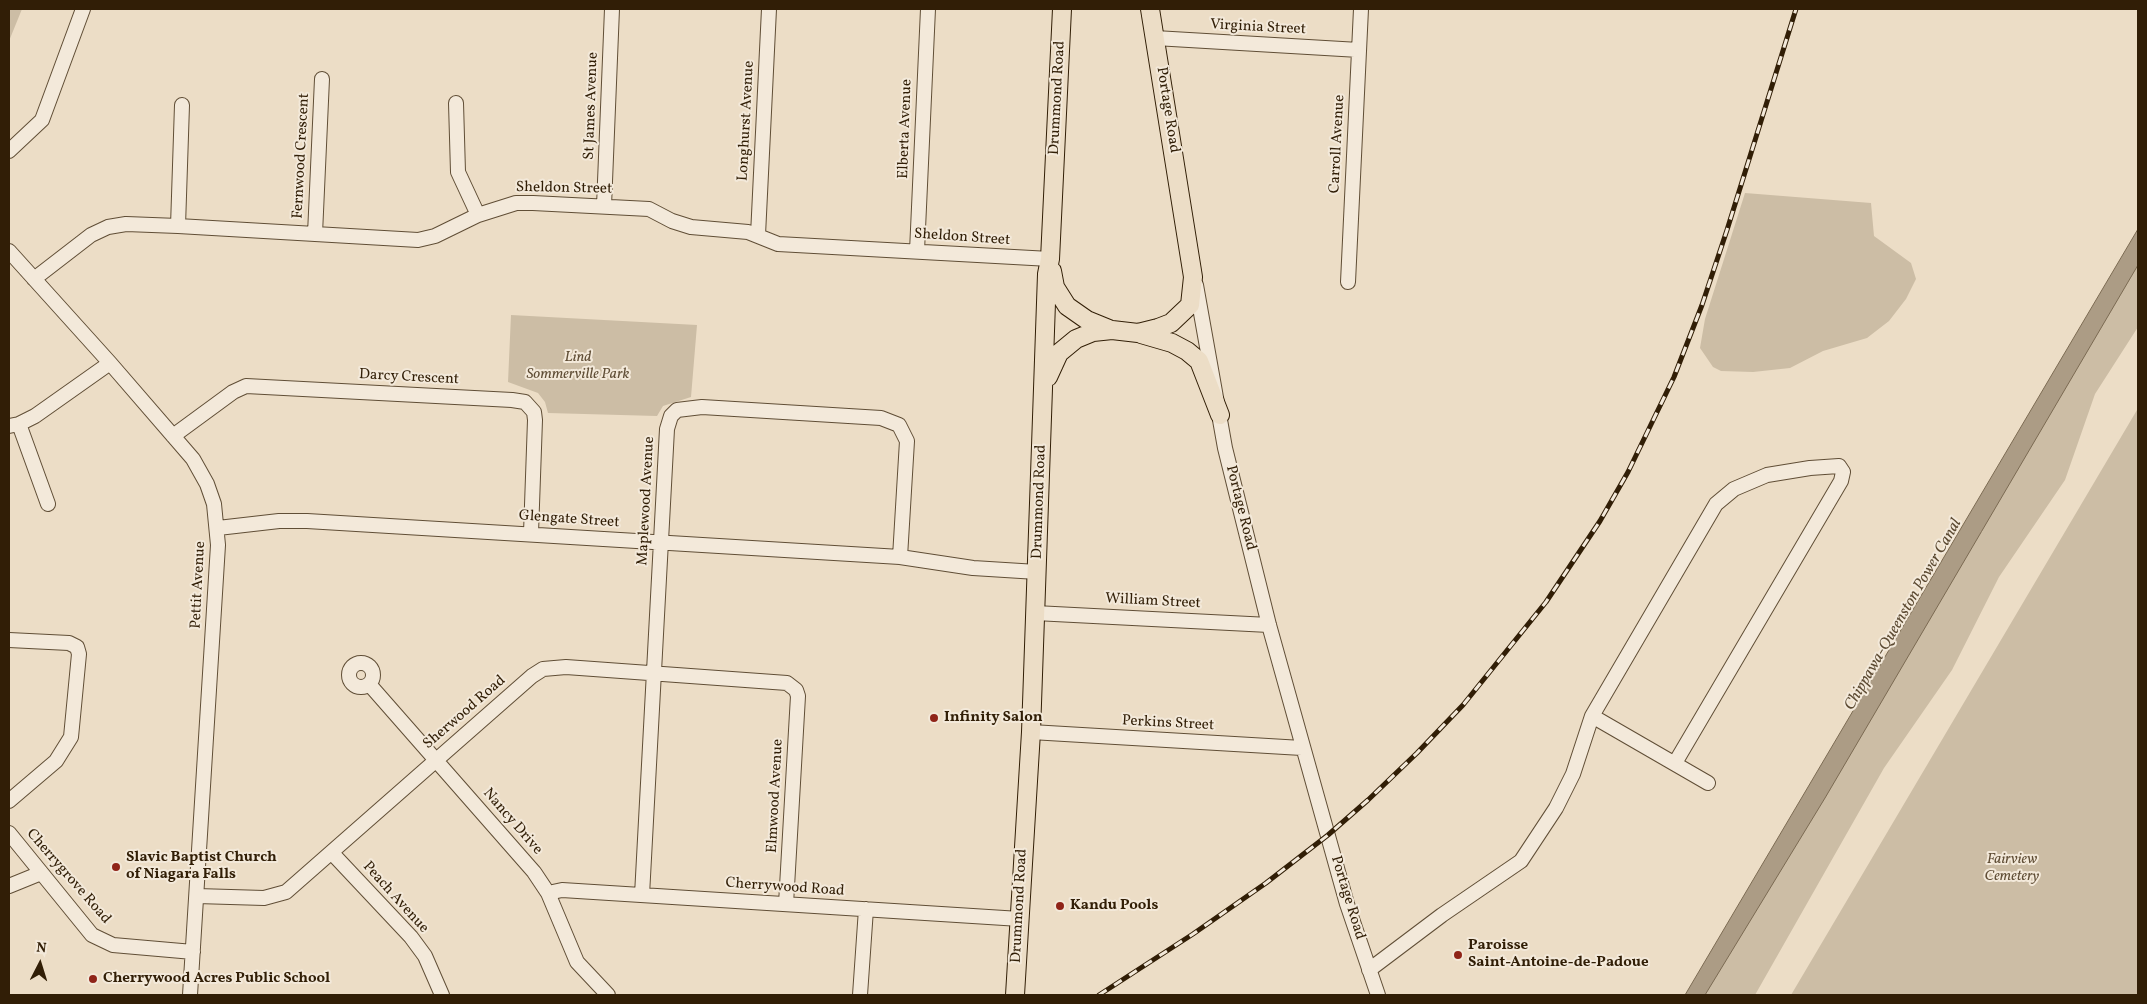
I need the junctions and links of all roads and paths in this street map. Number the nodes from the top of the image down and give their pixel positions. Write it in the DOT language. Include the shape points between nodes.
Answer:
graph roads {
  1 [pos="83,9"];
  2 [pos="612,9"];
  3 [pos="769,9"];
  4 [pos="928,9"];
  5 [pos="1062,9"];
  6 [pos="1150,9"];
  7 [pos="1361,9"];
  8 [pos="1155,38"];
  9 [pos="1359,50"];
  10 [pos="322,80"];
  11 [pos="456,103"];
  12 [pos="182,105"];
  13 [pos="9,151"];
  14 [pos="604,206"];
  15 [pos="478,215"];
  16 [pos="178,226"];
  17 [pos="315,234"];
  18 [pos="758,235"];
  19 [pos="9,251"];
  20 [pos="917,251"];
  21 [pos="1050,260"];
  22 [pos="1193,277"];
  23 [pos="34,279"];
  24 [pos="1348,282"];
  25 [pos="1112,330"];
  26 [pos="1138,333"];
  27 [pos="110,362"];
  28 [pos="1044,387"];
  29 [pos="1220,415"];
  30 [pos="14,425"];
  31 [pos="173,436"];
  32 [pos="48,504"];
  33 [pos="218,528"];
  34 [pos="531,534"];
  35 [pos="662,542"];
  36 [pos="900,557"];
  37 [pos="1037,572"];
  38 [pos="1035,613"];
  39 [pos="1269,624"];
  40 [pos="9,640"];
  41 [pos="654,673"];
  42 [pos="369,684"];
  43 [pos="796,690"];
  44 [pos="1592,716"];
  45 [pos="1031,732"];
  46 [pos="1302,748"];
  47 [pos="436,760"];
  48 [pos="1675,763"];
  49 [pos="1708,783"];
  50 [pos="9,801"];
  51 [pos="9,833"];
  52 [pos="332,852"];
  53 [pos="41,873"];
  54 [pos="9,886"];
  55 [pos="548,893"];
  56 [pos="642,895"];
  57 [pos="197,896"];
  58 [pos="786,904"];
  59 [pos="866,909"];
  60 [pos="1020,919"];
  61 [pos="193,952"];
  62 [pos="1369,970"];
  63 [pos="190,995"];
  64 [pos="442,995"];
  65 [pos="608,995"];
  66 [pos="860,995"];
  67 [pos="1015,995"];
  68 [pos="1378,995"];
  1 -- 13 [label="street" via="42,120"];
  2 -- 14 [label="street, St James Avenue"];
  3 -- 18 [label="street, Longhurst Avenue"];
  4 -- 20 [label="street, Elberta Avenue"];
  5 -- 21 [label="main road, Drummond Road"];
  6 -- 8 [label="main road, Portage Road"];
  7 -- 9 [label="street, Carroll Avenue"];
  8 -- 9 [label="street, Virginia Street"];
  8 -- 22 [label="main road, Portage Road"];
  9 -- 24 [label="street, Carroll Avenue"];
  10 -- 17 [label="street, Fernwood Crescent"];
  11 -- 15 [label="street" via="458,172"];
  12 -- 16 [label="street"];
  14 -- 15 [label="street, Sheldon Street" via="516,203"];
  14 -- 18 [label="street, Sheldon Street" via="649,209 691,228"];
  15 -- 17 [label="street, Sheldon Street" via="435,236 418,240"];
  16 -- 17 [label="street, Sheldon Street"];
  16 -- 23 [label="street, Sheldon Street" via="126,224 108,227 92,235"];
  18 -- 20 [label="street, Sheldon Street" via="778,244"];
  19 -- 23 [label="street, Pettit Avenue"];
  20 -- 21 [label="street, Sheldon Street"];
  21 -- 25 [label="main road" via="1055,287 1067,306 1087,320"];
  21 -- 28 [label="main road, Drummond Road"];
  22 -- 26 [label="main road" via="1190,305 1171,323"];
  22 -- 29 [label="street, Portage Road"];
  23 -- 27 [label="street, Pettit Avenue"];
  25 -- 26 [label="main road"];
  25 -- 28 [label="main road" via="1093,332 1069,344 1059,353"];
  26 -- 29 [label="main road" via="1188,350 1199,361"];
  27 -- 30 [label="street" via="35,416"];
  27 -- 31 [label="street, Pettit Avenue"];
  28 -- 37 [label="main road, Drummond Road"];
  29 -- 39 [label="street, Portage Road" via="1225,448"];
  30 -- 32 [label="street"];
  31 -- 33 [label="street, Pettit Avenue" via="193,459 207,484"];
  31 -- 34 [label="street, Darcy Crescent" via="246,386 525,402 534,412 535,420"];
  33 -- 34 [label="street, Glengate Street" via="307,521"];
  33 -- 57 [label="street, Pettit Avenue"];
  34 -- 35 [label="street, Glengate Street"];
  35 -- 36 [label="street, Glengate Street"];
  35 -- 36 [label="street, Maplewood Avenue" via="667,429 671,416 677,410 702,407 871,418 899,425 907,441"];
  35 -- 41 [label="street, Maplewood Avenue"];
  36 -- 37 [label="street, Glengate Street" via="973,568"];
  37 -- 38 [label="main road, Drummond Road"];
  38 -- 39 [label="street, William Street"];
  38 -- 45 [label="main road, Drummond Road"];
  39 -- 46 [label="street, Portage Road"];
  40 -- 50 [label="street" via="69,643 77,648 79,654 71,737 56,761"];
  41 -- 43 [label="street, Sherwood Road" via="788,683"];
  41 -- 47 [label="street, Sherwood Road" via="566,667 543,669"];
  41 -- 56 [label="street, Maplewood Avenue"];
  42 -- 47 [label="street, Nancy Drive"];
  43 -- 58 [label="street, Elmwood Avenue"];
  44 -- 48 [label="street"];
  44 -- 48 [label="street" via="1716,504 1734,489 1767,475 1839,466 1843,472 1841,481"];
  44 -- 62 [label="street" via="1573,774 1556,808 1521,861"];
  45 -- 46 [label="street, Perkins Street"];
  45 -- 60 [label="main road, Drummond Road"];
  46 -- 62 [label="street, Portage Road"];
  47 -- 52 [label="street, Sherwood Road"];
  47 -- 55 [label="street, Nancy Drive" via="534,872"];
  48 -- 49 [label="street"];
  51 -- 53 [label="street, Cherrygrove Road"];
  52 -- 57 [label="street, Sherwood Road" via="286,892 275,897"];
  52 -- 64 [label="street, Peach Avenue" via="411,936 425,956"];
  53 -- 54 [label="street"];
  53 -- 61 [label="street, Cherrygrove Road" via="92,935 103,941 122,946"];
  55 -- 56 [label="street, Cherrywood Road" via="562,890"];
  55 -- 65 [label="street, Nancy Drive" via="577,962"];
  56 -- 58 [label="street, Cherrywood Road"];
  57 -- 61 [label="street, Pettit Avenue"];
  58 -- 59 [label="street, Cherrywood Road"];
  59 -- 60 [label="street, Cherrywood Road"];
  59 -- 66 [label="street"];
  60 -- 67 [label="main road, Drummond Road"];
  61 -- 63 [label="street, Pettit Avenue"];
  62 -- 68 [label="street, Portage Road"];
}
